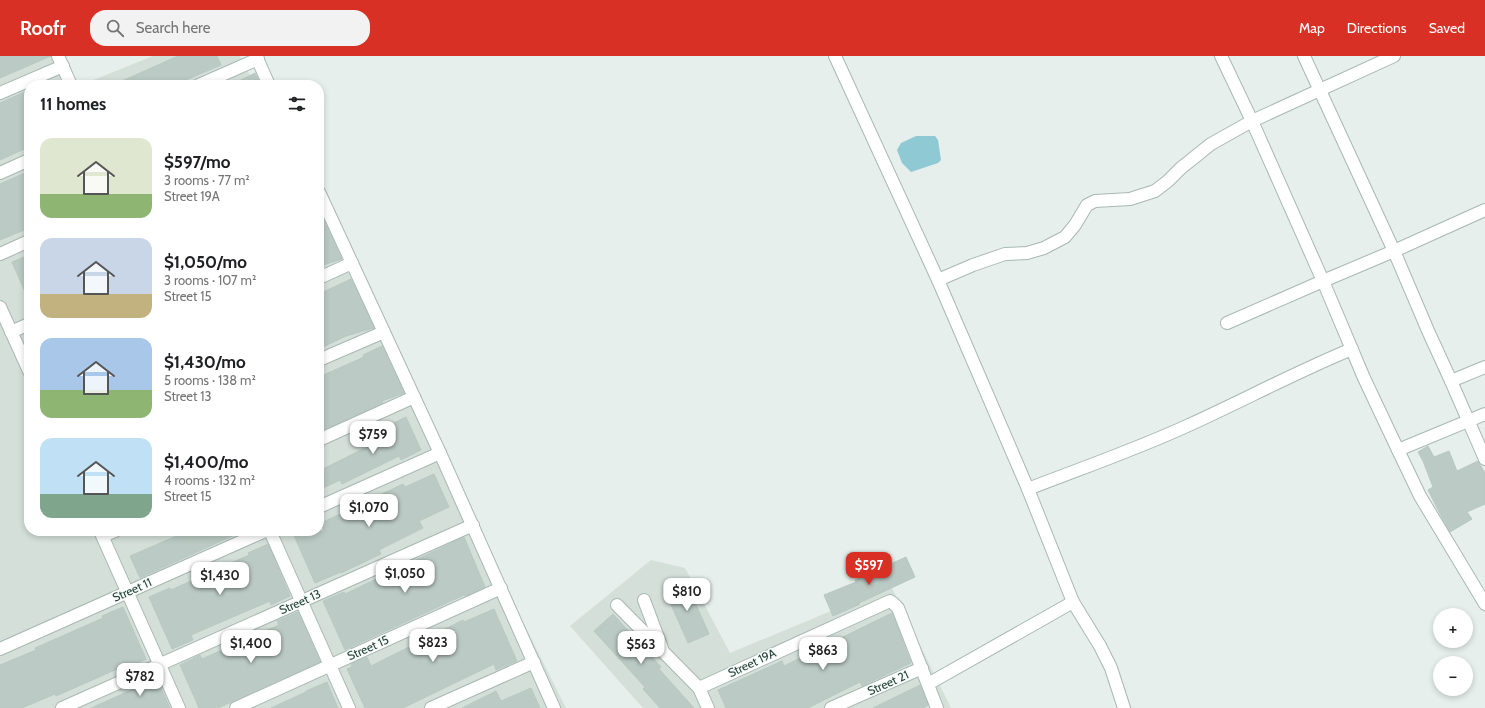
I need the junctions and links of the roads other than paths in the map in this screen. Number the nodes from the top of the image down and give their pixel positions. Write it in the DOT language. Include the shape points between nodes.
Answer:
graph roads {
  1 [pos="835,56"];
  2 [pos="1221,56"];
  3 [pos="1304,56"];
  4 [pos="1394,56"];
  5 [pos="257,58"];
  6 [pos="60,61"];
  7 [pos="24,80"];
  8 [pos="24,80"];
  9 [pos="69,80"];
  10 [pos="210,80"];
  11 [pos="267,80"];
  12 [pos="1320,90"];
  13 [pos="0,93"];
  14 [pos="1252,122"];
  15 [pos="24,162"];
  16 [pos="0,173"];
  17 [pos="324,204"];
  18 [pos="1485,210"];
  19 [pos="24,243"];
  20 [pos="1394,251"];
  21 [pos="0,254"];
  22 [pos="352,264"];
  23 [pos="324,276"];
  24 [pos="938,280"];
  25 [pos="1323,281"];
  26 [pos="0,306"];
  27 [pos="1227,323"];
  28 [pos="24,326"];
  29 [pos="11,332"];
  30 [pos="384,332"];
  31 [pos="1352,348"];
  32 [pos="324,358"];
  33 [pos="24,360"];
  34 [pos="1485,367"];
  35 [pos="1452,381"];
  36 [pos="414,397"];
  37 [pos="1485,414"];
  38 [pos="1468,420"];
  39 [pos="324,438"];
  40 [pos="1398,450"];
  41 [pos="440,453"];
  42 [pos="1485,459"];
  43 [pos="1028,488"];
  44 [pos="324,505"];
  45 [pos="473,525"];
  46 [pos="103,536"];
  47 [pos="254,536"];
  48 [pos="272,536"];
  49 [pos="501,588"];
  50 [pos="128,592"];
  51 [pos="644,600"];
  52 [pos="301,601"];
  53 [pos="1073,602"];
  54 [pos="1485,604"];
  55 [pos="617,606"];
  56 [pos="0,649"];
  57 [pos="664,652"];
  58 [pos="534,662"];
  59 [pos="160,664"];
  60 [pos="330,666"];
  61 [pos="922,668"];
  62 [pos="928,684"];
  63 [pos="699,688"];
  64 [pos="62,708"];
  65 [pos="179,708"];
  66 [pos="236,708"];
  67 [pos="348,708"];
  68 [pos="431,708"];
  69 [pos="554,708"];
  70 [pos="708,708"];
  71 [pos="831,708"];
  72 [pos="937,708"];
  73 [pos="1124,708"];
  1 -- 24 [label="street"];
  2 -- 14 [label="street"];
  3 -- 12 [label="street"];
  4 -- 12 [label="street"];
  5 -- 10 [label="street"];
  5 -- 11 [label="street"];
  6 -- 8 [label="street"];
  6 -- 9 [label="street"];
  7 -- 13 [label="street"];
  12 -- 14 [label="street"];
  12 -- 20 [label="street"];
  14 -- 24 [label="street" via="1211,144 1155,191 1130,199 1095,201 1086,205 1065,237 1044,248 1027,253 1005,254"];
  14 -- 25 [label="street"];
  15 -- 16 [label="street"];
  17 -- 22 [label="street"];
  18 -- 20 [label="street"];
  19 -- 21 [label="street"];
  20 -- 25 [label="street"];
  20 -- 35 [label="street"];
  22 -- 23 [label="street"];
  22 -- 30 [label="street"];
  24 -- 43 [label="street"];
  25 -- 27 [label="street"];
  25 -- 31 [label="street"];
  26 -- 29 [label="street"];
  28 -- 29 [label="street"];
  29 -- 33 [label="street"];
  30 -- 32 [label="street"];
  30 -- 36 [label="street"];
  31 -- 40 [label="street"];
  31 -- 43 [label="street" via="1142,446"];
  34 -- 35 [label="street"];
  35 -- 38 [label="street"];
  36 -- 39 [label="street"];
  36 -- 41 [label="street"];
  37 -- 38 [label="street"];
  38 -- 40 [label="street"];
  38 -- 42 [label="street"];
  40 -- 54 [label="street" via="1420,496"];
  41 -- 44 [label="street"];
  41 -- 45 [label="street"];
  43 -- 53 [label="street"];
  45 -- 49 [label="street"];
  45 -- 52 [label="street, Street 13"];
  46 -- 50 [label="street"];
  47 -- 50 [label="street, Street 11"];
  48 -- 52 [label="street"];
  49 -- 58 [label="street"];
  49 -- 60 [label="street, Street 15"];
  50 -- 56 [label="street, Street 11"];
  50 -- 59 [label="street"];
  51 -- 57 [label="street"];
  52 -- 59 [label="street, Street 13"];
  52 -- 60 [label="street"];
  53 -- 62 [label="street"];
  53 -- 73 [label="street" via="1111,668"];
  55 -- 57 [label="street"];
  57 -- 63 [label="street"];
  58 -- 68 [label="street"];
  58 -- 69 [label="street"];
  59 -- 64 [label="street, Street 13"];
  59 -- 65 [label="street"];
  60 -- 66 [label="street, Street 15"];
  60 -- 67 [label="street"];
  61 -- 62 [label="street"];
  61 -- 63 [label="street, Street 19A" via="898,608 890,600"];
  61 -- 71 [label="street, Street 21"];
  62 -- 72 [label="street"];
  63 -- 70 [label="street"];
}
